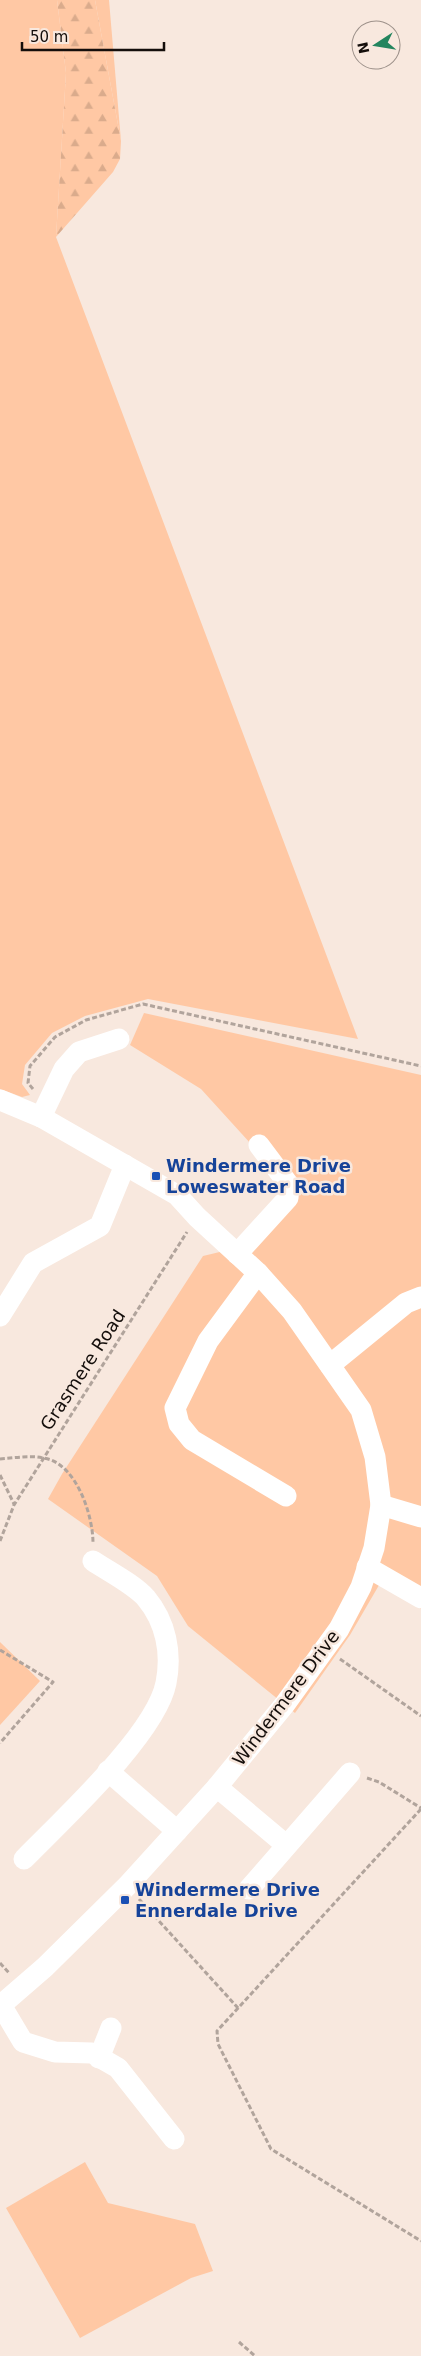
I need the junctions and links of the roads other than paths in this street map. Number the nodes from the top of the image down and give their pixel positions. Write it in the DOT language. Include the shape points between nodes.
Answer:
graph roads {
  1 [pos="119,1039"];
  2 [pos="0,1100"];
  3 [pos="44,1111"];
  4 [pos="259,1146"];
  5 [pos="126,1165"];
  6 [pos="237,1254"];
  7 [pos="258,1273"];
  8 [pos="421,1297"];
  9 [pos="0,1316"];
  10 [pos="330,1365"];
  11 [pos="286,1496"];
  12 [pos="381,1505"];
  13 [pos="421,1517"];
  14 [pos="93,1561"];
  15 [pos="367,1567"];
  16 [pos="421,1598"];
  17 [pos="108,1771"];
  18 [pos="350,1773"];
  19 [pos="216,1787"];
  20 [pos="177,1830"];
  21 [pos="286,1845"];
  22 [pos="24,1859"];
  23 [pos="249,1889"];
  24 [pos="1,2006"];
  25 [pos="111,2028"];
  26 [pos="100,2058"];
  27 [pos="174,2139"];
  1 -- 3 [label="street" via="79,1052 64,1069"];
  2 -- 3 [label="street, Windermere Drive"];
  3 -- 5 [label="street, Windermere Drive"];
  4 -- 6 [label="street" via="289,1185 288,1198"];
  5 -- 6 [label="street, Windermere Drive" via="177,1196"];
  5 -- 9 [label="street" via="100,1226 33,1263"];
  6 -- 7 [label="street, Windermere Drive"];
  7 -- 10 [label="street, Windermere Drive" via="292,1311"];
  7 -- 11 [label="street" via="208,1342 175,1408 179,1424 192,1440"];
  8 -- 10 [label="street" via="406,1304"];
  10 -- 12 [label="street, Windermere Drive" via="361,1410 375,1457"];
  12 -- 13 [label="street"];
  12 -- 15 [label="street, Windermere Drive" via="374,1548"];
  14 -- 17 [label="street" via="145,1597 161,1620 169,1651 166,1685 148,1724"];
  15 -- 16 [label="street"];
  15 -- 19 [label="street, Windermere Drive" via="361,1587 339,1629 285,1704"];
  17 -- 20 [label="street"];
  17 -- 22 [label="street"];
  18 -- 21 [label="street"];
  19 -- 20 [label="street, Windermere Drive"];
  19 -- 21 [label="street"];
  20 -- 24 [label="street, Windermere Drive" via="127,1886"];
  21 -- 23 [label="street"];
  24 -- 26 [label="street" via="23,2042 55,2052 92,2053"];
  25 -- 26 [label="street"];
  26 -- 27 [label="street" via="118,2068"];
}
